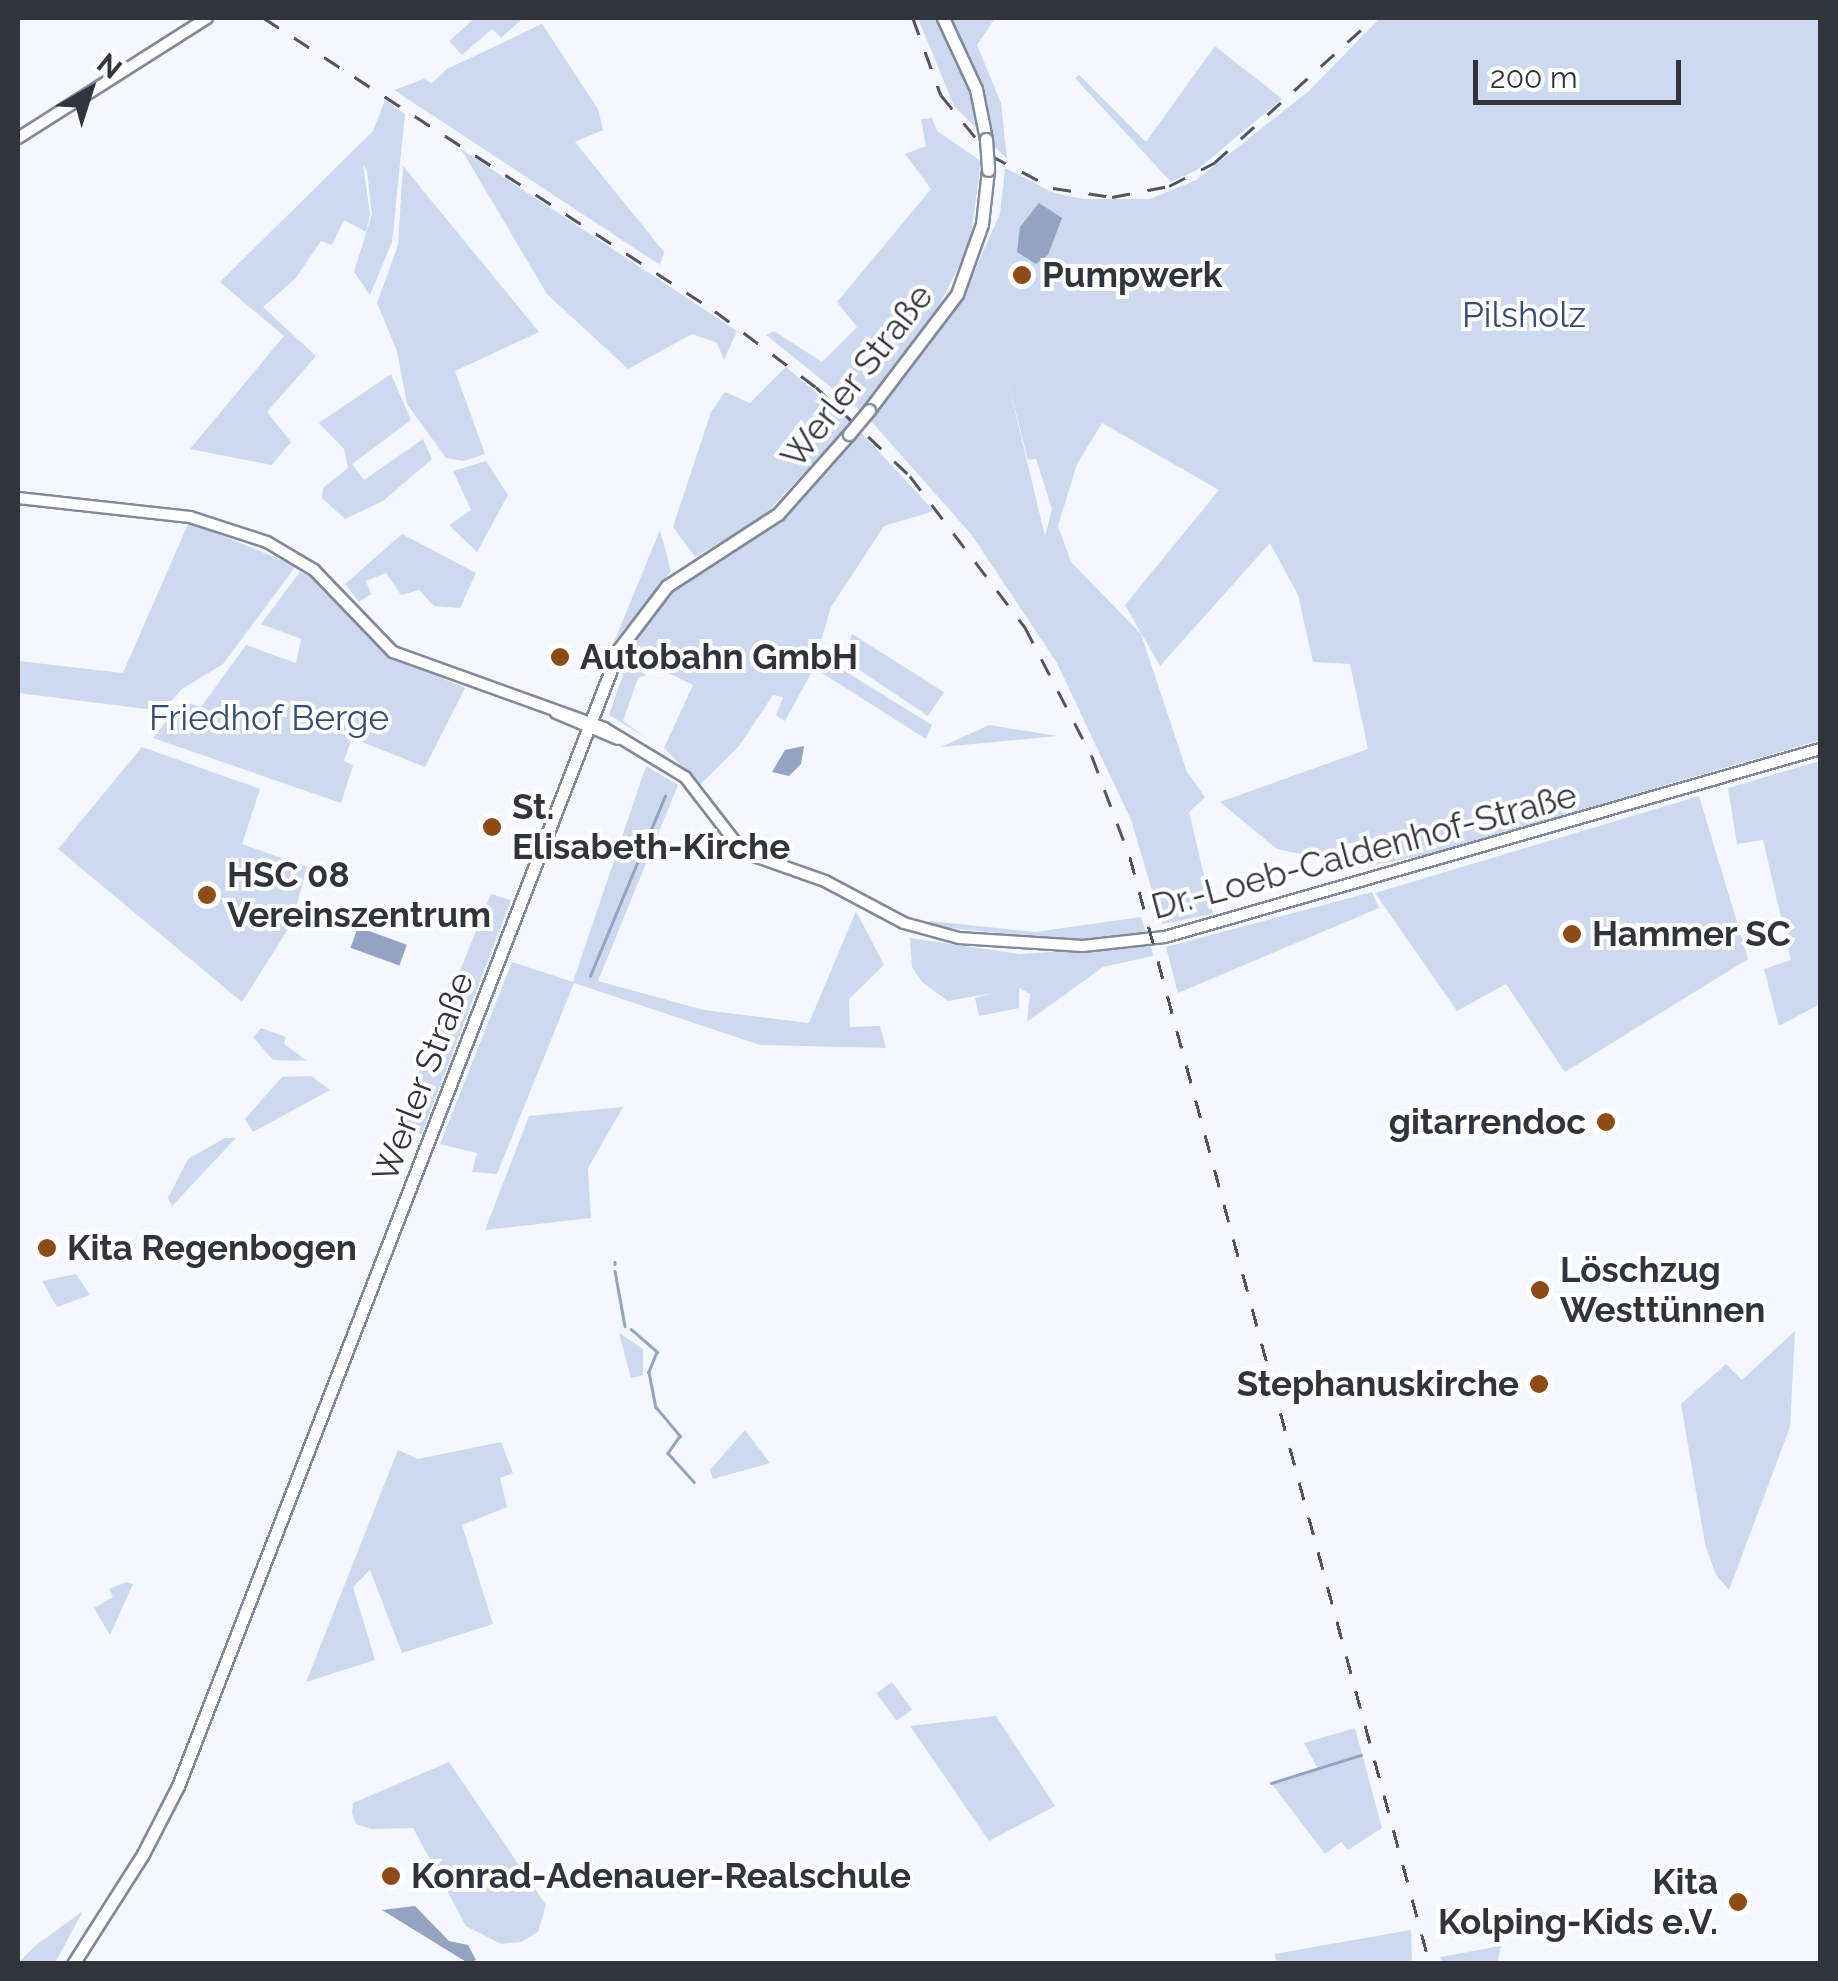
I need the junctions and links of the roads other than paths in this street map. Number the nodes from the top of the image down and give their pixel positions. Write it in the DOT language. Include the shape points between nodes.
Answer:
graph roads {
  1 [pos="206,18"];
  2 [pos="944,18"];
  3 [pos="18,138"];
  4 [pos="18,498"];
  5 [pos="588,725"];
  6 [pos="1820,749"];
  7 [pos="73,1964"];
  1 -- 3 [label="main road"];
  2 -- 5 [label="main road, Werler Straße, bridge" via="976,88 988,170 982,224 957,294 778,514 659,593 618,649"];
  4 -- 5 [label="main road, Dr.-Loeb-Caldenhof-Straße" via="190,517 249,534 314,570 393,652"];
  5 -- 6 [label="main road, Dr.-Loeb-Caldenhof-Straße" via="685,776 722,833 753,857 825,882 928,932 1070,946 1147,940 1253,915"];
  5 -- 7 [label="main road, Werler Straße" via="178,1786 144,1854"];
}
